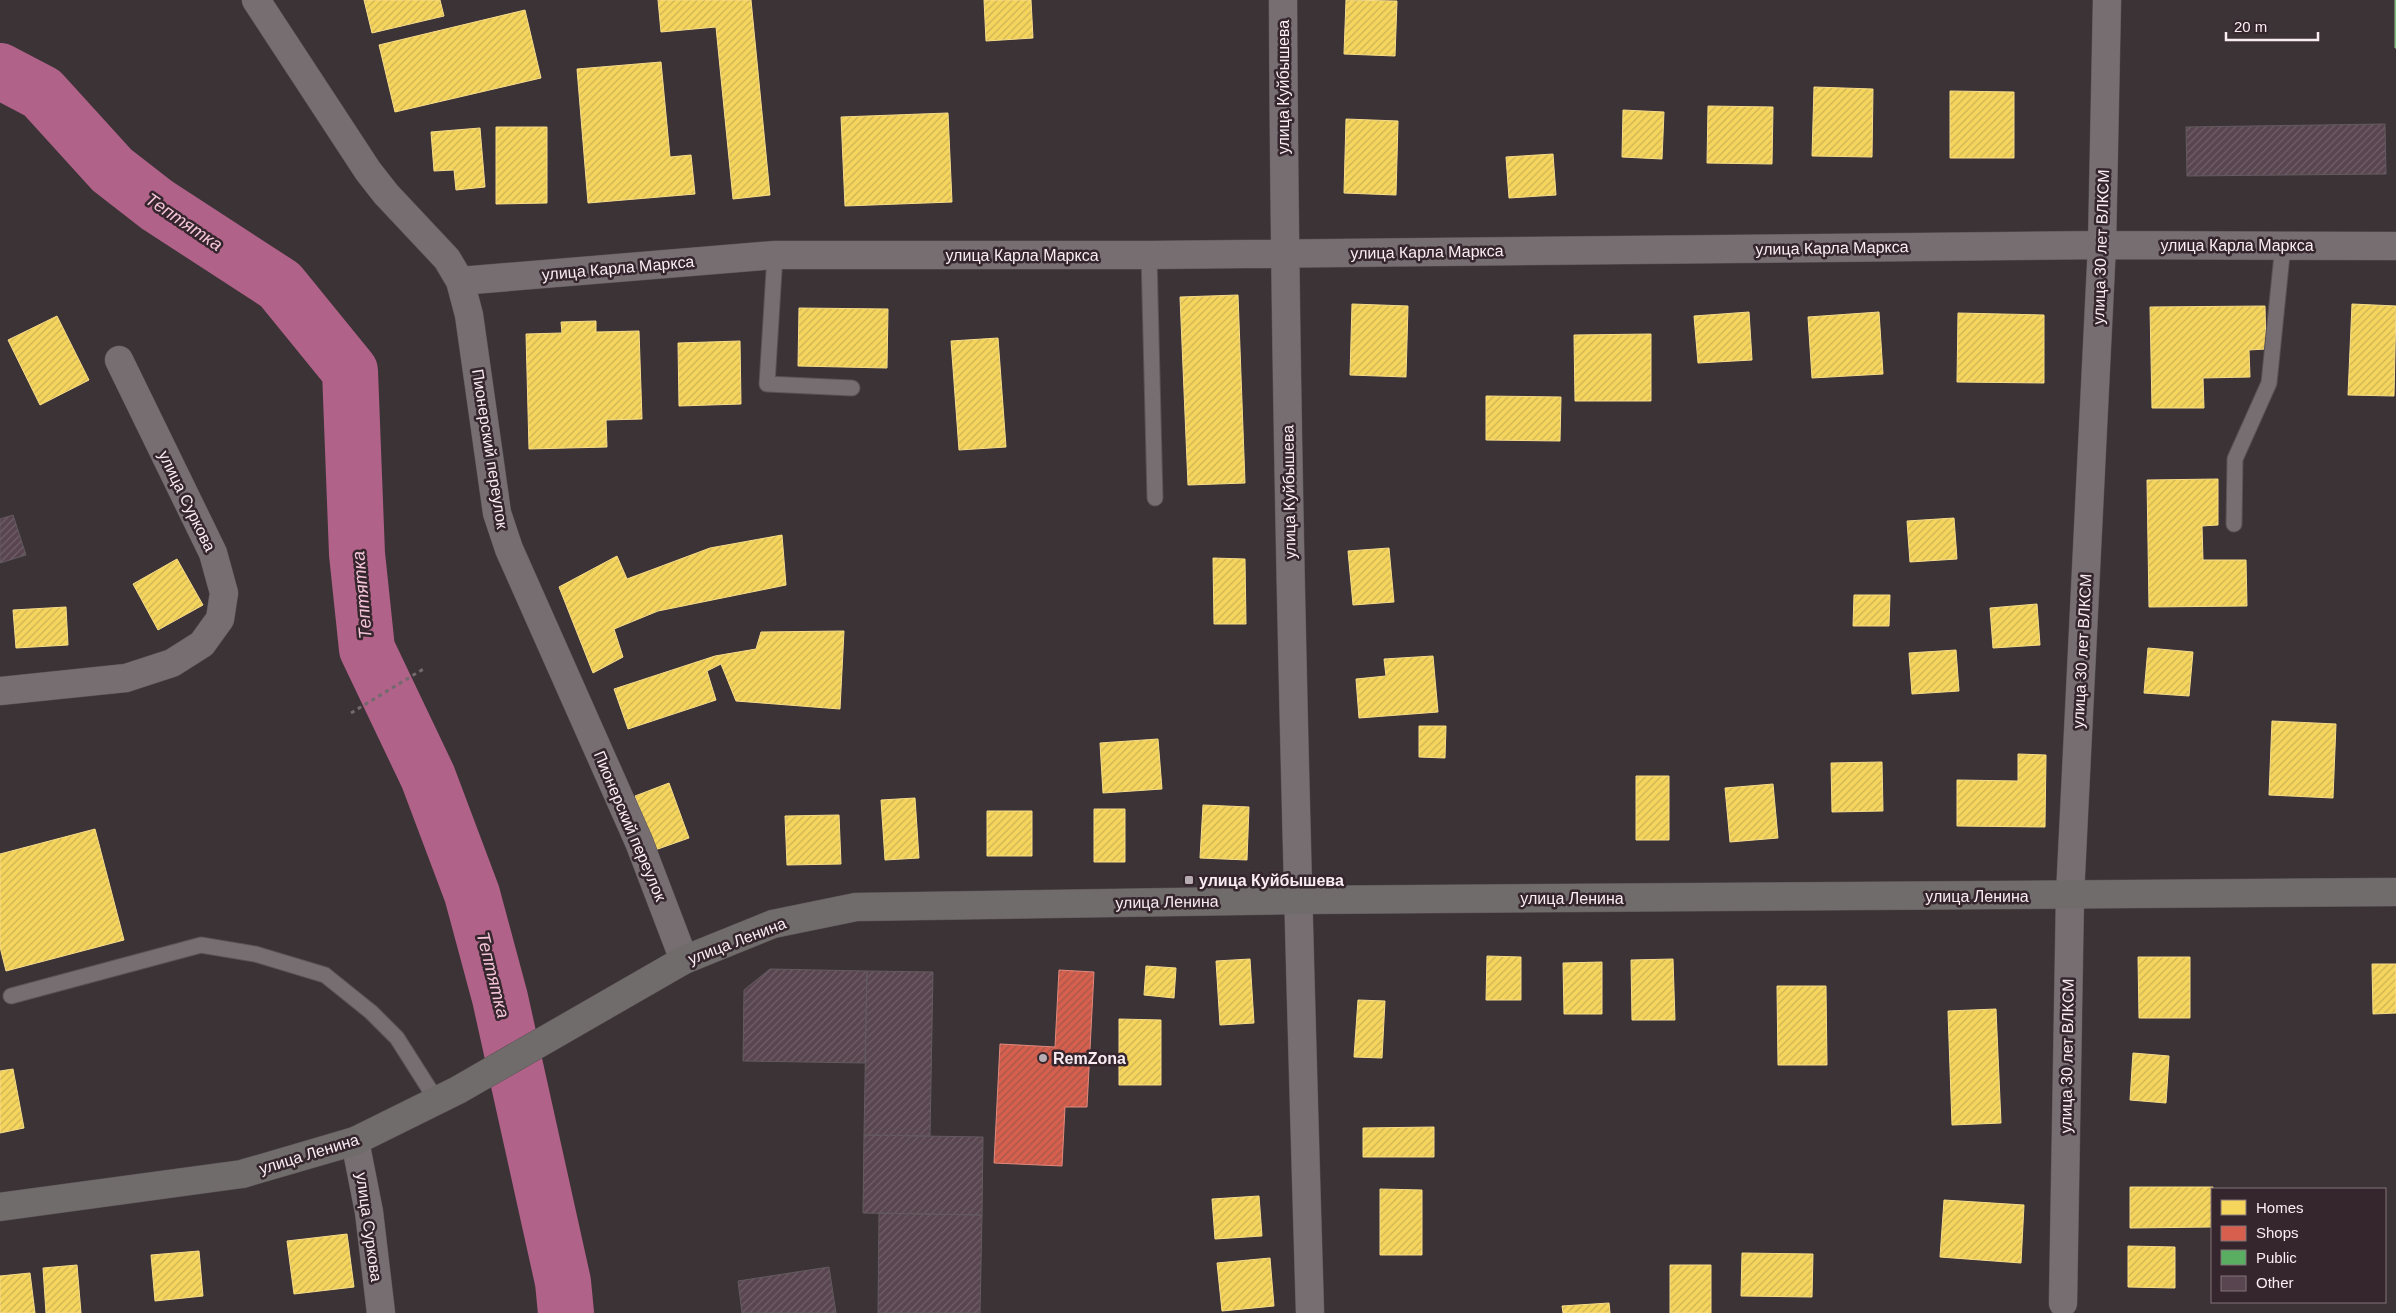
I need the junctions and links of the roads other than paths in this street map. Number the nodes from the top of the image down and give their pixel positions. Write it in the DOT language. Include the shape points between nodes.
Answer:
graph roads {
  1 [pos="256,0"];
  2 [pos="1283,0"];
  3 [pos="2107,0"];
  4 [pos="2102,245"];
  5 [pos="2282,245"];
  6 [pos="2396,246"];
  7 [pos="775,254"];
  8 [pos="1284,254"];
  9 [pos="1149,255"];
  10 [pos="460,281"];
  11 [pos="119,360"];
  12 [pos="852,388"];
  13 [pos="1154,498"];
  14 [pos="2234,524"];
  15 [pos="0,691"];
  16 [pos="2396,892"];
  17 [pos="2070,895"];
  18 [pos="1297,900"];
  19 [pos="684,960"];
  20 [pos="11,996"];
  21 [pos="447,1096"];
  22 [pos="355,1141"];
  23 [pos="0,1207"];
  24 [pos="2063,1303"];
  25 [pos="381,1313"];
  26 [pos="1310,1313"];
  1 -- 10 [label="street, Пионерский переулок" via="368,171 447,259"];
  2 -- 8 [label="street, улица Куйбышева"];
  3 -- 4 [label="street, улица 30 лет ВЛКСМ"];
  4 -- 5 [label="street, улица Карла Маркса"];
  4 -- 8 [label="street, улица Карла Маркса"];
  4 -- 17 [label="street, улица 30 лет ВЛКСМ"];
  5 -- 6 [label="street, улица Карла Маркса"];
  5 -- 14 [label="lane" via="2269,383 2234,459"];
  7 -- 9 [label="street, улица Карла Маркса"];
  7 -- 10 [label="street, улица Карла Маркса"];
  7 -- 12 [label="lane" via="767,384"];
  8 -- 9 [label="street, улица Карла Маркса"];
  8 -- 18 [label="street, улица Куйбышева"];
  9 -- 13 [label="lane"];
  10 -- 19 [label="street, Пионерский переулок" via="469,315 498,513 509,549 639,842"];
  11 -- 15 [label="street, улица Суркова" via="213,553 224,593 220,619 202,644 172,663 126,678"];
  16 -- 17 [label="main road, улица Ленина"];
  17 -- 18 [label="main road, улица Ленина"];
  17 -- 24 [label="street, улица 30 лет ВЛКСМ"];
  18 -- 19 [label="main road, улица Ленина" via="856,907 773,924"];
  18 -- 26 [label="street, улица Куйбышева"];
  19 -- 21 [label="main road, улица Ленина"];
  20 -- 21 [label="lane" via="201,945 255,954 325,976 397,1038"];
  21 -- 22 [label="main road, улица Ленина"];
  22 -- 23 [label="main road, улица Ленина" via="242,1174"];
  22 -- 25 [label="street, улица Суркова" via="369,1212"];
}
